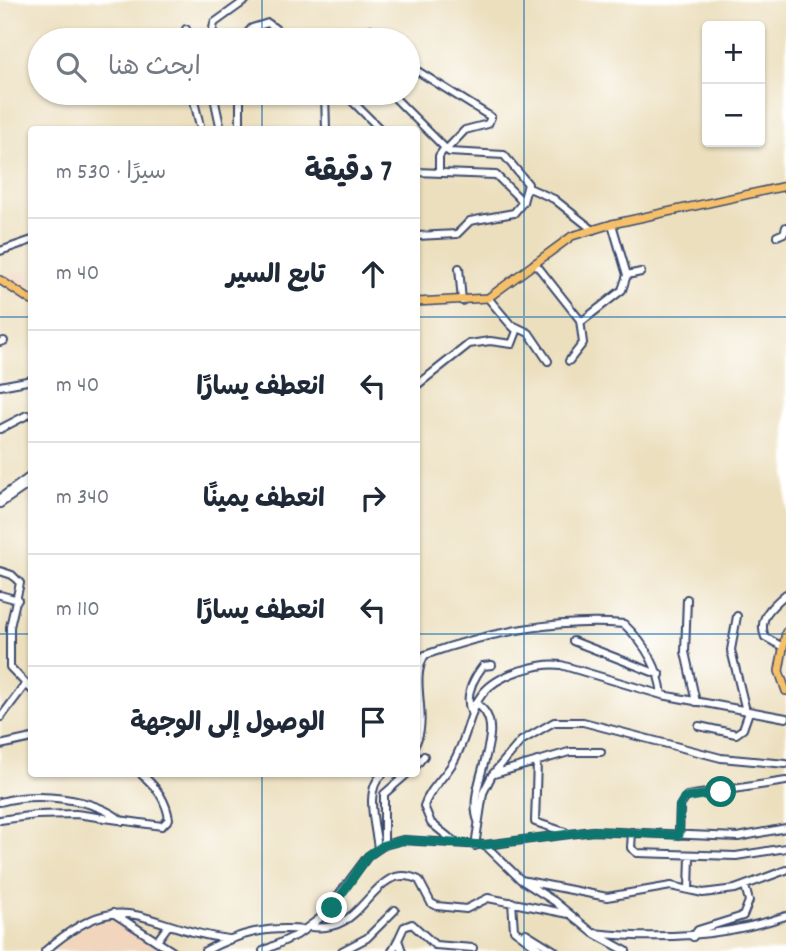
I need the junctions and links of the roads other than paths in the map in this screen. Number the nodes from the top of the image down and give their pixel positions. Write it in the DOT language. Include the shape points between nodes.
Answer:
graph roads {
  1 [pos="246,0"];
  2 [pos="212,28"];
  3 [pos="251,28"];
  4 [pos="274,28"];
  5 [pos="420,73"];
  6 [pos="195,105"];
  7 [pos="216,105"];
  8 [pos="240,105"];
  9 [pos="325,105"];
  10 [pos="356,105"];
  11 [pos="402,105"];
  12 [pos="200,126"];
  13 [pos="220,126"];
  14 [pos="240,126"];
  15 [pos="326,126"];
  16 [pos="377,126"];
  17 [pos="445,150"];
  18 [pos="420,172"];
  19 [pos="439,173"];
  20 [pos="786,186"];
  21 [pos="529,188"];
  22 [pos="523,202"];
  23 [pos="612,224"];
  24 [pos="786,227"];
  25 [pos="593,230"];
  26 [pos="420,236"];
  27 [pos="777,236"];
  28 [pos="28,241"];
  29 [pos="0,251"];
  30 [pos="535,263"];
  31 [pos="459,268"];
  32 [pos="641,271"];
  33 [pos="627,275"];
  34 [pos="0,280"];
  35 [pos="28,298"];
  36 [pos="488,298"];
  37 [pos="462,301"];
  38 [pos="420,302"];
  39 [pos="581,322"];
  40 [pos="510,324"];
  41 [pos="548,361"];
  42 [pos="569,361"];
  43 [pos="28,381"];
  44 [pos="420,383"];
  45 [pos="0,386"];
  46 [pos="27,415"];
  47 [pos="0,429"];
  48 [pos="28,478"];
  49 [pos="28,485"];
  50 [pos="0,498"];
  51 [pos="0,503"];
  52 [pos="0,570"];
  53 [pos="786,594"];
  54 [pos="0,595"];
  55 [pos="687,599"];
  56 [pos="18,600"];
  57 [pos="737,616"];
  58 [pos="786,632"];
  59 [pos="573,641"];
  60 [pos="781,646"];
  61 [pos="492,665"];
  62 [pos="420,666"];
  63 [pos="420,666"];
  64 [pos="660,675"];
  65 [pos="28,688"];
  66 [pos="786,691"];
  67 [pos="663,695"];
  68 [pos="696,702"];
  69 [pos="475,703"];
  70 [pos="471,712"];
  71 [pos="747,712"];
  72 [pos="1,717"];
  73 [pos="786,718"];
  74 [pos="699,726"];
  75 [pos="420,729"];
  76 [pos="28,739"];
  77 [pos="0,745"];
  78 [pos="601,752"];
  79 [pos="424,756"];
  80 [pos="420,761"];
  81 [pos="537,761"];
  82 [pos="786,764"];
  83 [pos="492,775"];
  84 [pos="144,777"];
  85 [pos="380,777"];
  86 [pos="404,777"];
  87 [pos="786,781"];
  88 [pos="0,802"];
  89 [pos="0,820"];
  90 [pos="123,822"];
  91 [pos="478,823"];
  92 [pos="786,828"];
  93 [pos="632,832"];
  94 [pos="567,833"];
  95 [pos="679,835"];
  96 [pos="458,844"];
  97 [pos="485,845"];
  98 [pos="475,846"];
  99 [pos="381,847"];
  100 [pos="786,848"];
  101 [pos="690,856"];
  102 [pos="786,870"];
  103 [pos="521,880"];
  104 [pos="745,886"];
  105 [pos="689,890"];
  106 [pos="512,902"];
  107 [pos="395,910"];
  108 [pos="111,912"];
  109 [pos="569,914"];
  110 [pos="139,915"];
  111 [pos="786,916"];
  112 [pos="133,924"];
  113 [pos="168,926"];
  114 [pos="307,928"];
  115 [pos="526,933"];
  116 [pos="593,933"];
  117 [pos="692,937"];
  118 [pos="228,939"];
  119 [pos="398,940"];
  120 [pos="158,941"];
  121 [pos="473,948"];
  122 [pos="45,951"];
  123 [pos="172,951"];
  124 [pos="205,951"];
  125 [pos="263,951"];
  126 [pos="342,951"];
  127 [pos="391,951"];
  128 [pos="402,951"];
  129 [pos="542,951"];
  130 [pos="555,951"];
  131 [pos="626,951"];
  1 -- 2 [label="street"];
  3 -- 4 [label="street" via="268,23"];
  5 -- 17 [label="street" via="491,117 488,124 465,130"];
  6 -- 12 [label="street"];
  7 -- 13 [label="street"];
  8 -- 14 [label="street"];
  9 -- 15 [label="street"];
  10 -- 16 [label="street"];
  11 -- 17 [label="street"];
  17 -- 19 [label="street" via="439,156"];
  17 -- 21 [label="street" via="502,154"];
  18 -- 19 [label="street"];
  19 -- 22 [label="street" via="496,175"];
  20 -- 23 [label="main road"];
  21 -- 22 [label="street"];
  21 -- 25 [label="street" via="554,199"];
  22 -- 26 [label="street" via="514,213 470,221 457,234"];
  23 -- 25 [label="main road"];
  23 -- 33 [label="street"];
  24 -- 27 [label="street"];
  25 -- 30 [label="main road" via="572,236"];
  28 -- 29 [label="street"];
  30 -- 36 [label="main road"];
  30 -- 39 [label="street"];
  31 -- 37 [label="street"];
  32 -- 33 [label="street"];
  33 -- 39 [label="street" via="622,290"];
  34 -- 35 [label="main road"];
  36 -- 37 [label="main road"];
  36 -- 40 [label="street"];
  37 -- 38 [label="main road"];
  39 -- 42 [label="street" via="583,343"];
  40 -- 41 [label="street" via="526,330"];
  40 -- 44 [label="street" via="517,331 512,344 465,345"];
  43 -- 45 [label="street"];
  46 -- 47 [label="street"];
  48 -- 50 [label="street"];
  49 -- 51 [label="street"];
  52 -- 56 [label="street" via="19,581"];
  53 -- 60 [label="street" via="769,609 763,626 765,637"];
  54 -- 56 [label="street"];
  55 -- 68 [label="street" via="685,652"];
  56 -- 65 [label="street" via="10,627 10,662 13,673"];
  57 -- 71 [label="street" via="731,650"];
  58 -- 60 [label="main road"];
  59 -- 64 [label="street"];
  60 -- 66 [label="main road" via="779,671"];
  61 -- 70 [label="street" via="483,666 471,686 467,699"];
  62 -- 64 [label="street" via="430,653 507,633 562,625 621,624 634,635"];
  63 -- 75 [label="street"];
  64 -- 67 [label="street"];
  65 -- 72 [label="street"];
  67 -- 68 [label="street"];
  67 -- 69 [label="street" via="580,669 545,664 502,678 482,691"];
  68 -- 71 [label="street"];
  69 -- 70 [label="street"];
  69 -- 91 [label="street" via="488,712 491,724 474,801"];
  70 -- 96 [label="street" via="456,759 424,806 431,823"];
  71 -- 73 [label="street"];
  71 -- 74 [label="street" via="743,729 736,734"];
  76 -- 77 [label="street"];
  78 -- 81 [label="street" via="574,751"];
  79 -- 80 [label="street"];
  81 -- 83 [label="street"];
  81 -- 94 [label="street" via="535,822"];
  82 -- 83 [label="street" via="720,758 583,722 562,721 536,730"];
  83 -- 91 [label="street"];
  84 -- 90 [label="street" via="159,792 169,819 155,827"];
  85 -- 99 [label="street" via="372,793"];
  86 -- 99 [label="street" via="384,794"];
  87 -- 95 [label="street" via="687,796 680,806"];
  88 -- 90 [label="street" via="46,795 109,813"];
  89 -- 90 [label="street" via="76,814"];
  91 -- 98 [label="street"];
  92 -- 95 [label="street" via="738,837"];
  93 -- 94 [label="street"];
  93 -- 95 [label="street"];
  93 -- 101 [label="street" via="634,853"];
  94 -- 97 [label="street"];
  96 -- 98 [label="street"];
  96 -- 99 [label="street" via="412,839"];
  97 -- 98 [label="street"];
  97 -- 103 [label="street"];
  99 -- 114 [label="street" via="361,865 332,908"];
  100 -- 101 [label="street" via="757,855"];
  101 -- 105 [label="street"];
  102 -- 104 [label="street"];
  103 -- 105 [label="street" via="607,897 671,886"];
  103 -- 109 [label="street"];
  104 -- 105 [label="street" via="716,892"];
  104 -- 117 [label="street" via="749,901 743,916 698,930"];
  106 -- 109 [label="street"];
  106 -- 114 [label="street" via="488,898 466,909 436,906 419,880 401,876 383,883 343,922"];
  106 -- 129 [label="street" via="514,930"];
  107 -- 126 [label="street" via="367,938"];
  108 -- 110 [label="street"];
  108 -- 112 [label="street"];
  108 -- 122 [label="street" via="77,927"];
  109 -- 116 [label="street"];
  110 -- 112 [label="street"];
  110 -- 113 [label="street"];
  111 -- 117 [label="street"];
  112 -- 120 [label="street"];
  113 -- 118 [label="street"];
  113 -- 120 [label="street"];
  114 -- 118 [label="street" via="264,929"];
  114 -- 125 [label="street"];
  115 -- 130 [label="street"];
  116 -- 117 [label="street"];
  116 -- 131 [label="street"];
  118 -- 124 [label="street"];
  119 -- 121 [label="street" via="404,927 412,924 435,945"];
  119 -- 127 [label="street"];
  119 -- 128 [label="street"];
  120 -- 123 [label="street"];
}
